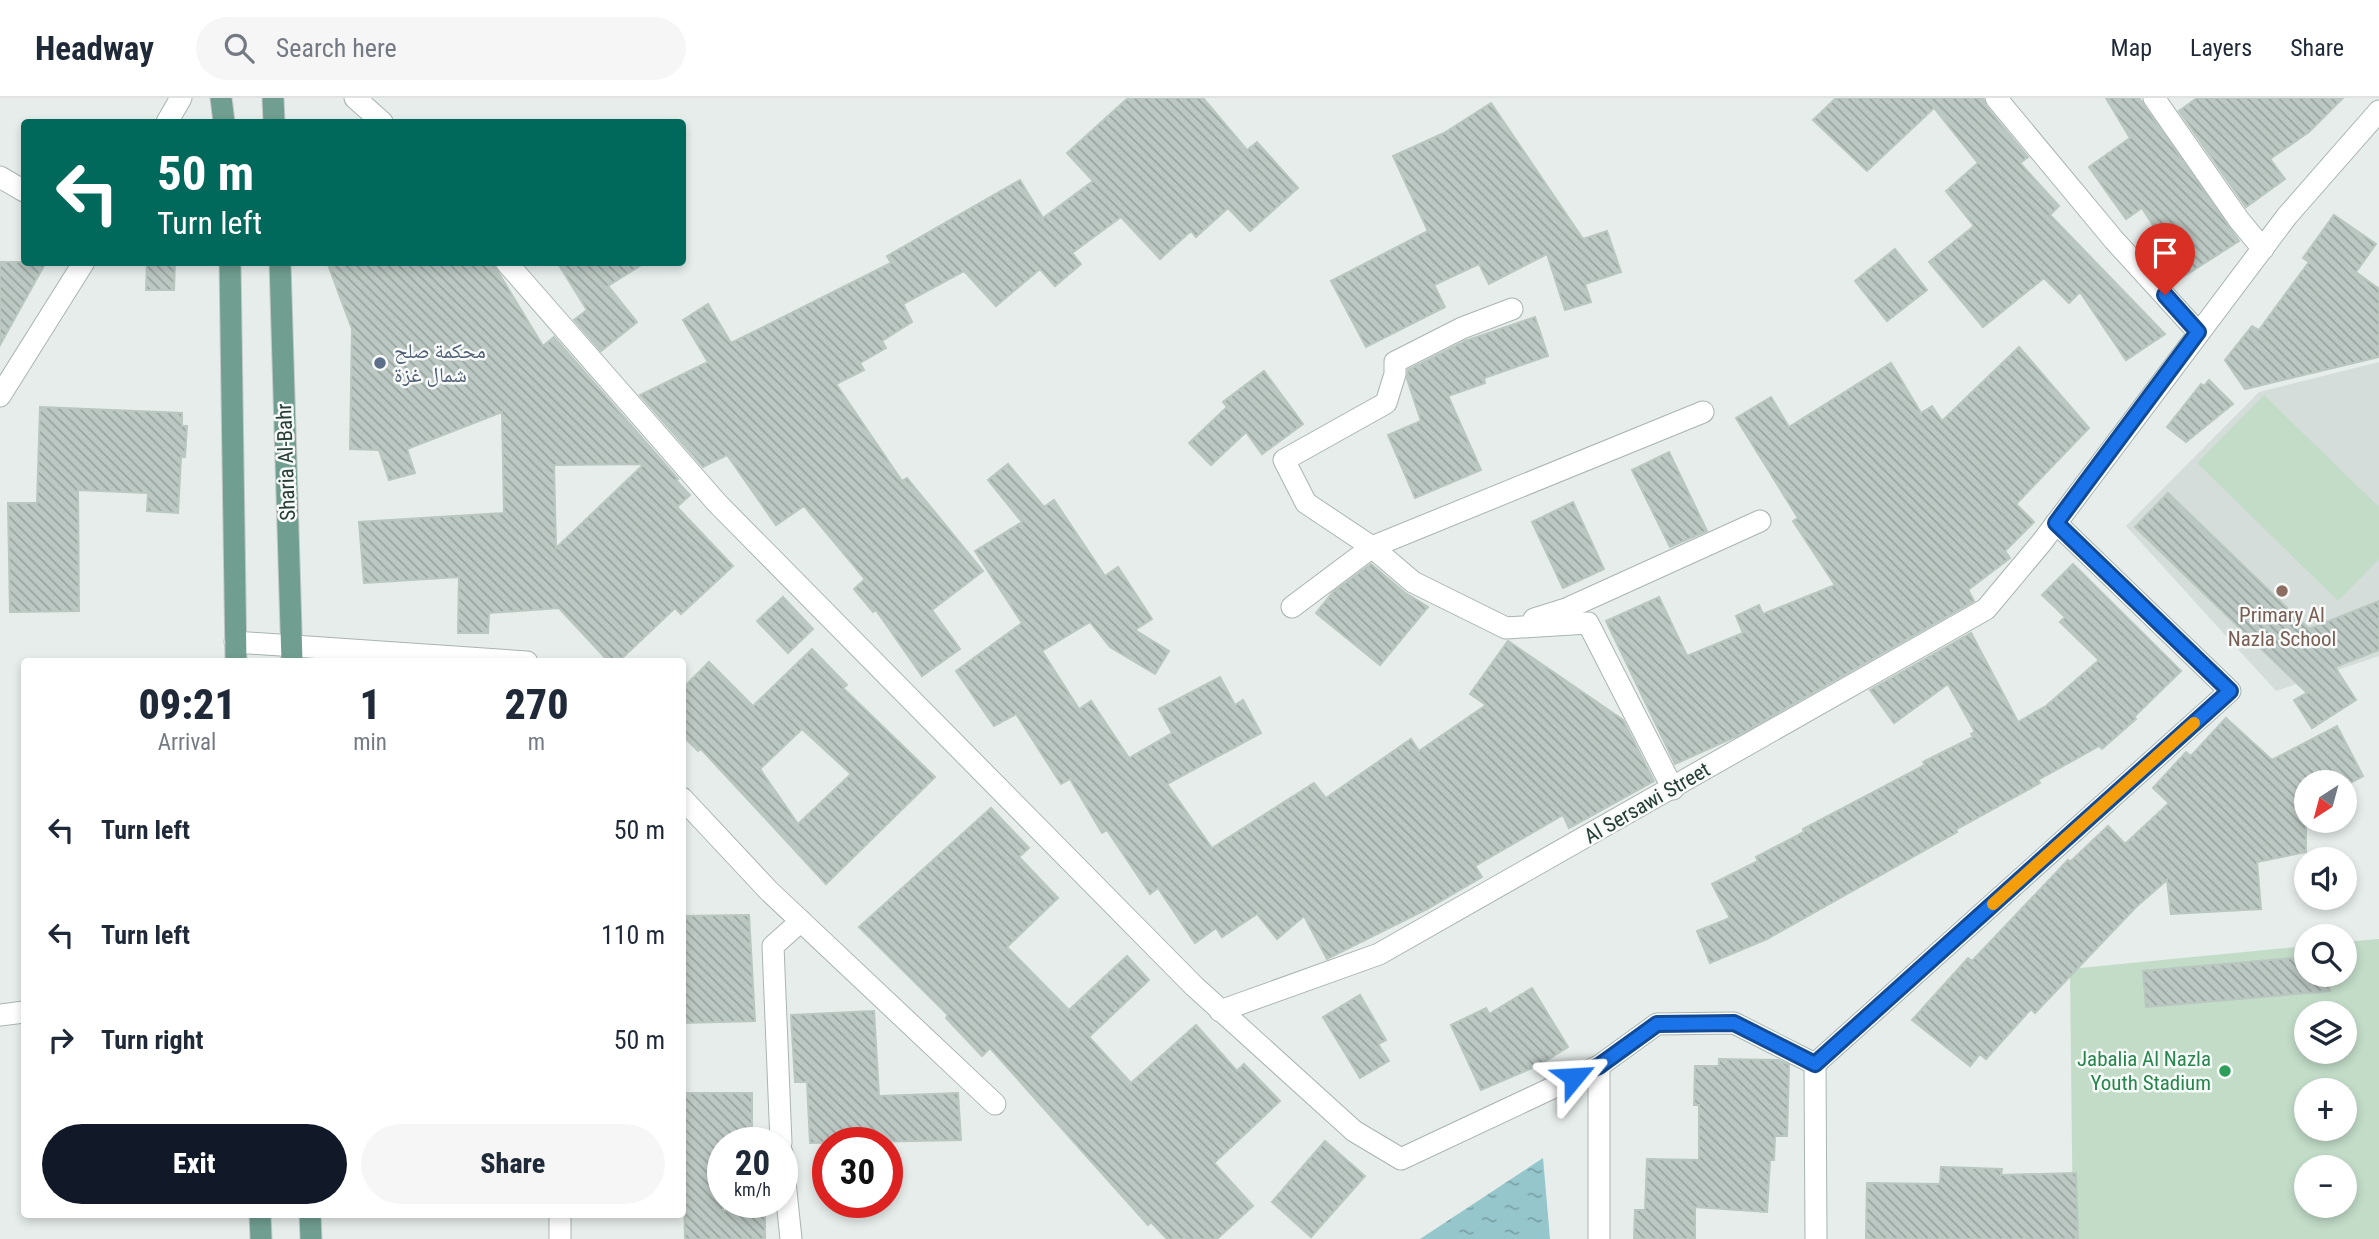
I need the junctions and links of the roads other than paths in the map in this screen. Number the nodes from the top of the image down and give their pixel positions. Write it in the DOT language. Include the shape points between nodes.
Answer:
graph roads {
  1 [pos="181,98"];
  2 [pos="221,98"];
  3 [pos="273,98"];
  4 [pos="355,98"];
  5 [pos="1996,98"];
  6 [pos="2154,98"];
  7 [pos="2379,111"];
  8 [pos="169,119"];
  9 [pos="223,119"];
  10 [pos="274,119"];
  11 [pos="379,119"];
  12 [pos="0,177"];
  13 [pos="21,189"];
  14 [pos="2263,249"];
  15 [pos="81,266"];
  16 [pos="230,266"];
  17 [pos="280,266"];
  18 [pos="509,266"];
  19 [pos="1512,310"];
  20 [pos="2198,332"];
  21 [pos="0,396"];
  22 [pos="1703,412"];
  23 [pos="1760,521"];
  24 [pos="2056,523"];
  25 [pos="1372,547"];
  26 [pos="1292,607"];
  27 [pos="1506,628"];
  28 [pos="236,652"];
  29 [pos="291,654"];
  30 [pos="409,658"];
  31 [pos="1673,789"];
  32 [pos="686,802"];
  33 [pos="801,921"];
  34 [pos="1220,1011"];
  35 [pos="21,1012"];
  36 [pos="0,1014"];
  37 [pos="1815,1064"];
  38 [pos="1599,1066"];
  39 [pos="995,1104"];
  40 [pos="780,1127"];
  41 [pos="260,1218"];
  42 [pos="310,1218"];
  43 [pos="560,1218"];
  44 [pos="789,1218"];
  45 [pos="261,1239"];
  46 [pos="311,1239"];
  47 [pos="560,1239"];
  48 [pos="791,1239"];
  49 [pos="1598,1239"];
  50 [pos="1816,1239"];
  1 -- 8 [label="street"];
  2 -- 9 [label="main road"];
  3 -- 10 [label="main road"];
  4 -- 11 [label="street"];
  5 -- 20 [label="street"];
  6 -- 14 [label="street"];
  7 -- 14 [label="street, Al Sersawi Street"];
  12 -- 13 [label="street"];
  14 -- 20 [label="street, Al Sersawi Street"];
  15 -- 21 [label="street"];
  16 -- 28 [label="main road"];
  17 -- 29 [label="main road, Sharia Al-Bahr"];
  18 -- 34 [label="street" via="716,503"];
  19 -- 25 [label="street" via="1462,328 1395,362 1386,403 1284,460 1306,503"];
  20 -- 24 [label="street, Al Sersawi Street"];
  22 -- 25 [label="street"];
  23 -- 27 [label="street" via="1566,609"];
  24 -- 31 [label="street, Al Sersawi Street" via="1986,609"];
  24 -- 37 [label="street" via="2230,691"];
  25 -- 26 [label="street"];
  25 -- 27 [label="street" via="1413,582"];
  27 -- 31 [label="street" via="1588,623"];
  28 -- 29 [label="street"];
  29 -- 30 [label="street"];
  31 -- 34 [label="street, Al Sersawi Street" via="1379,954"];
  32 -- 33 [label="street"];
  33 -- 39 [label="street"];
  33 -- 40 [label="street" via="773,946"];
  34 -- 38 [label="street" via="1354,1131 1401,1159"];
  35 -- 36 [label="street"];
  37 -- 38 [label="street" via="1734,1023 1657,1024"];
  37 -- 50 [label="street"];
  38 -- 49 [label="street"];
  41 -- 45 [label="main road"];
  42 -- 46 [label="main road"];
  43 -- 47 [label="street"];
  44 -- 48 [label="street"];
}
